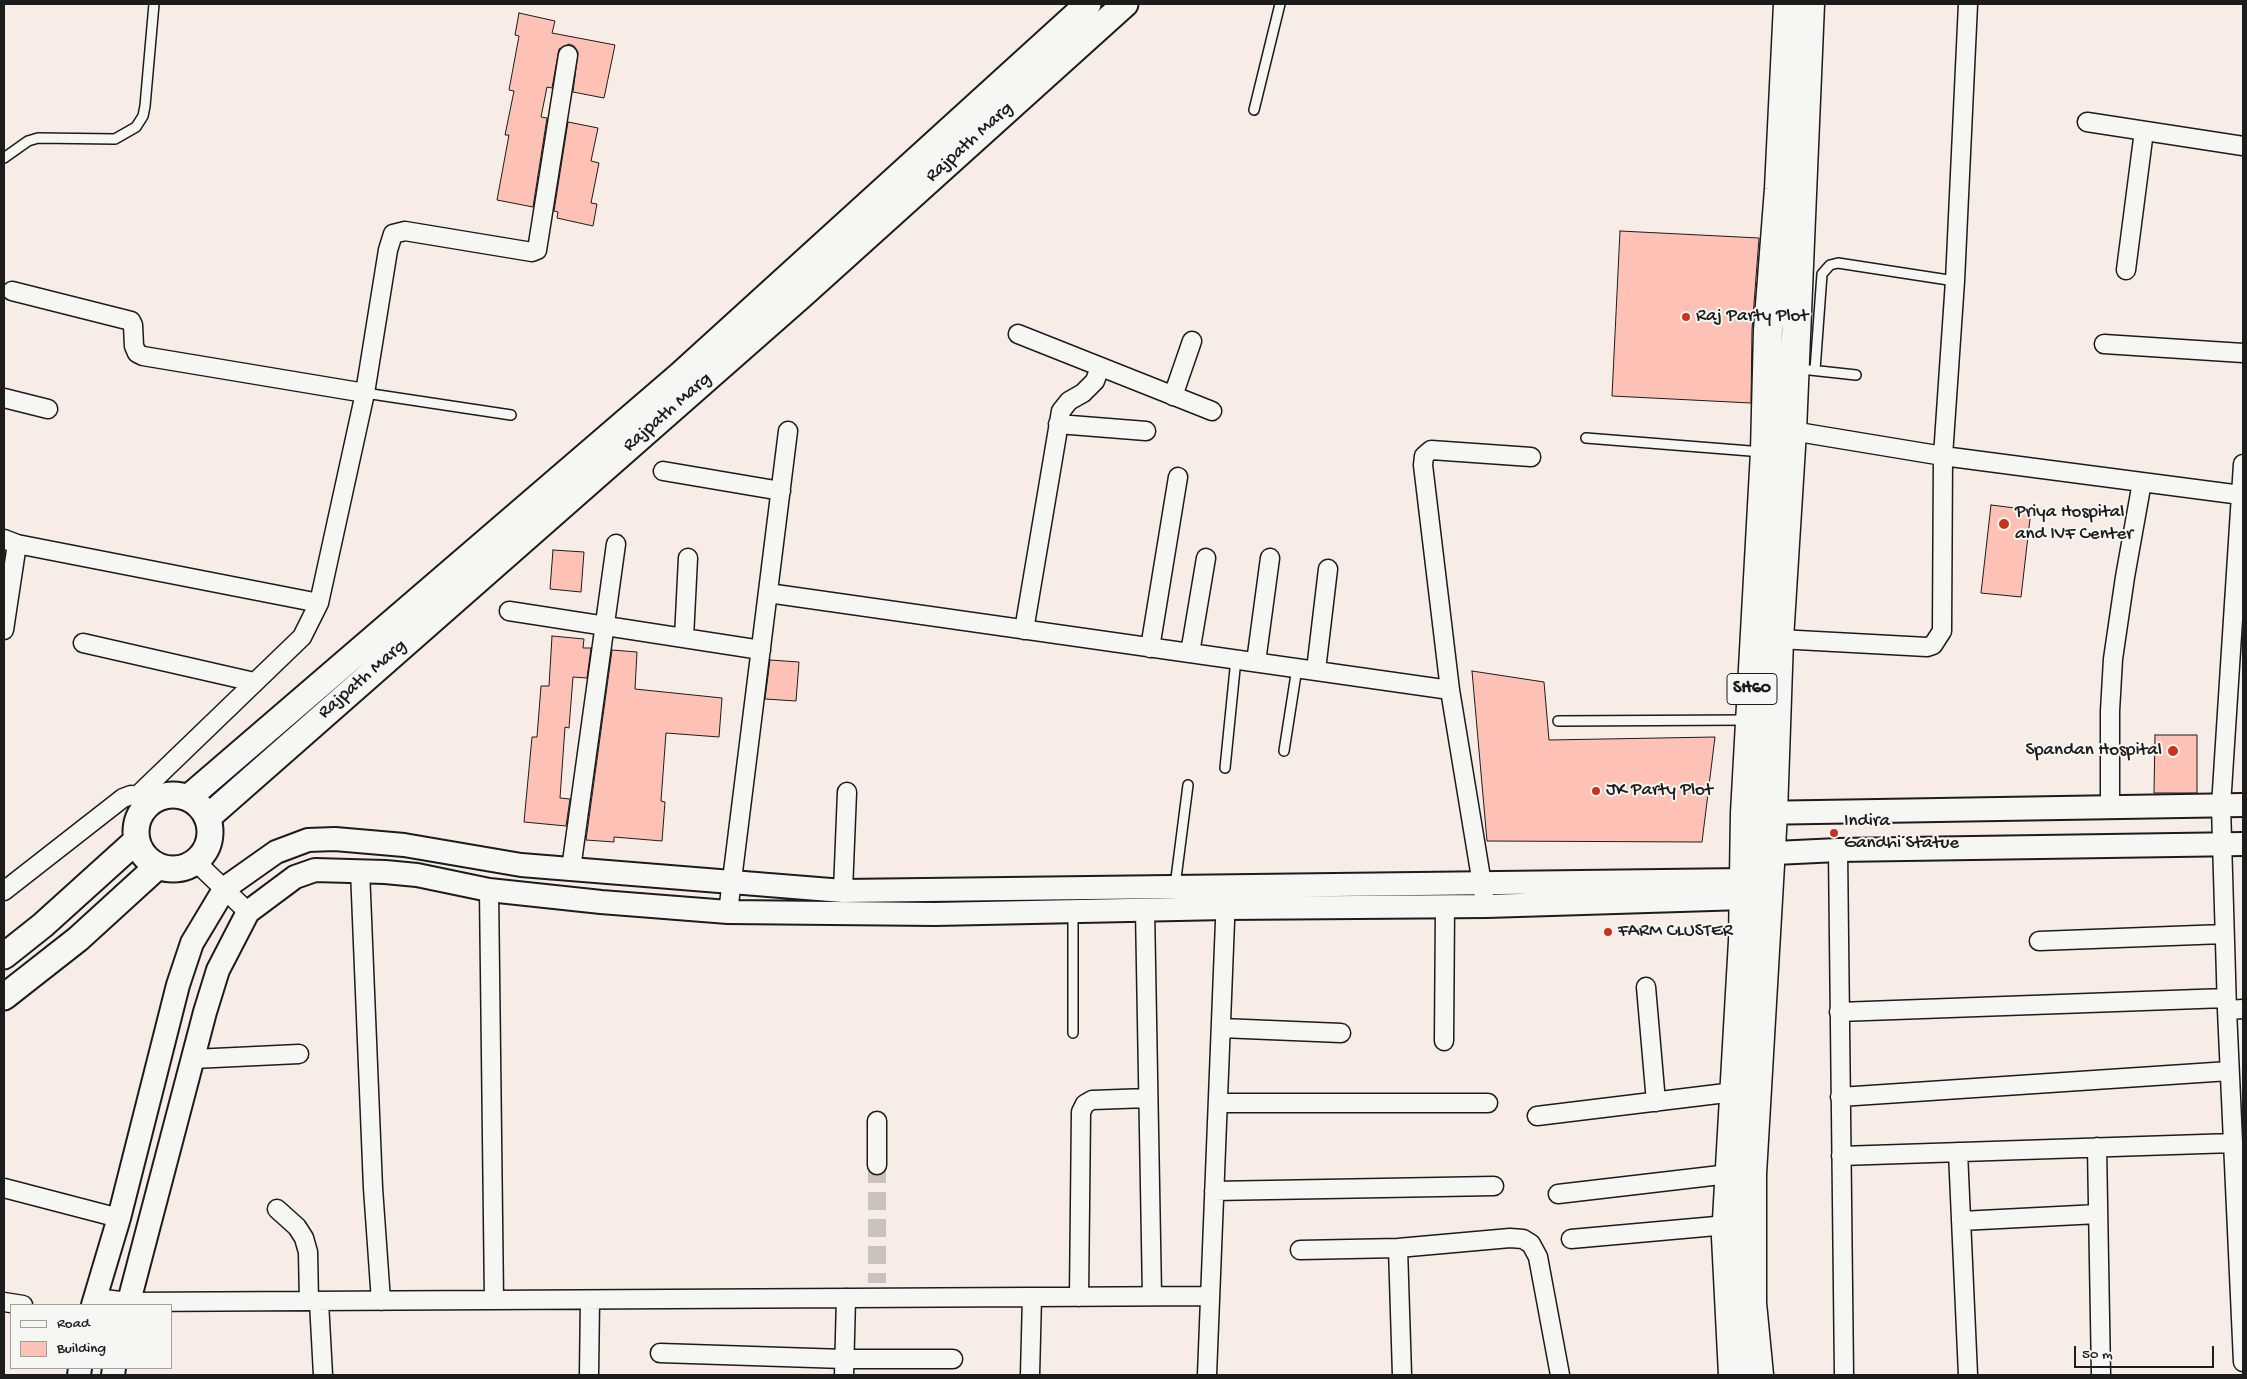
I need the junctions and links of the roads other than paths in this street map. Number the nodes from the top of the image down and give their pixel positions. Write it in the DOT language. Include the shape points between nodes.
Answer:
graph roads {
  1 [pos="154,4"];
  2 [pos="1088,4"];
  3 [pos="1125,4"];
  4 [pos="1280,4"];
  5 [pos="1788,4"];
  6 [pos="1810,4"];
  7 [pos="1968,4"];
  8 [pos="568,55"];
  9 [pos="1254,110"];
  10 [pos="2087,122"];
  11 [pos="2144,131"];
  12 [pos="2243,146"];
  13 [pos="4,158"];
  14 [pos="2126,270"];
  15 [pos="1955,281"];
  16 [pos="12,291"];
  17 [pos="1018,334"];
  18 [pos="1192,341"];
  19 [pos="2104,344"];
  20 [pos="2243,353"];
  21 [pos="1100,367"];
  22 [pos="1805,369"];
  23 [pos="1856,375"];
  24 [pos="365,393"];
  25 [pos="1173,396"];
  26 [pos="4,398"];
  27 [pos="48,409"];
  28 [pos="1212,411"];
  29 [pos="511,416"];
  30 [pos="1058,424"];
  31 [pos="788,431"];
  32 [pos="1146,431"];
  33 [pos="1792,431"];
  34 [pos="1586,438"];
  35 [pos="1765,452"];
  36 [pos="1944,456"];
  37 [pos="1531,457"];
  38 [pos="662,471"];
  39 [pos="2243,473"];
  40 [pos="1178,476"];
  41 [pos="2142,482"];
  42 [pos="781,491"];
  43 [pos="2241,495"];
  44 [pos="11,542"];
  45 [pos="616,544"];
  46 [pos="688,558"];
  47 [pos="1206,558"];
  48 [pos="1270,558"];
  49 [pos="1328,569"];
  50 [pos="768,593"];
  51 [pos="319,603"];
  52 [pos="2239,605"];
  53 [pos="509,611"];
  54 [pos="604,626"];
  55 [pos="4,630"];
  56 [pos="1024,630"];
  57 [pos="684,638"];
  58 [pos="1779,639"];
  59 [pos="83,643"];
  60 [pos="1150,648"];
  61 [pos="761,650"];
  62 [pos="1190,653"];
  63 [pos="1236,659"];
  64 [pos="1256,662"];
  65 [pos="1297,668"];
  66 [pos="1316,670"];
  67 [pos="254,682"];
  68 [pos="1450,690"];
  69 [pos="1750,720"];
  70 [pos="1558,721"];
  71 [pos="1284,751"];
  72 [pos="1225,768"];
  73 [pos="1188,785"];
  74 [pos="847,792"];
  75 [pos="188,798"];
  76 [pos="142,800"];
  77 [pos="2221,806"];
  78 [pos="2243,806"];
  79 [pos="2110,808"];
  80 [pos="1745,813"];
  81 [pos="1773,813"];
  82 [pos="207,818"];
  83 [pos="136,841"];
  84 [pos="2233,845"];
  85 [pos="1838,850"];
  86 [pos="1770,853"];
  87 [pos="196,862"];
  88 [pos="158,866"];
  89 [pos="360,870"];
  90 [pos="571,870"];
  91 [pos="1743,878"];
  92 [pos="730,882"];
  93 [pos="1482,884"];
  94 [pos="225,888"];
  95 [pos="1175,888"];
  96 [pos="489,890"];
  97 [pos="4,891"];
  98 [pos="843,892"];
  99 [pos="1226,898"];
  100 [pos="1073,900"];
  101 [pos="1445,906"];
  102 [pos="1487,906"];
  103 [pos="1145,910"];
  104 [pos="248,912"];
  105 [pos="728,912"];
  106 [pos="2224,934"];
  107 [pos="2039,941"];
  108 [pos="4,956"];
  109 [pos="1646,987"];
  110 [pos="4,997"];
  111 [pos="2232,1006"];
  112 [pos="1840,1012"];
  113 [pos="1221,1028"];
  114 [pos="1341,1032"];
  115 [pos="1073,1033"];
  116 [pos="1444,1041"];
  117 [pos="299,1054"];
  118 [pos="193,1060"];
  119 [pos="2229,1072"];
  120 [pos="1734,1092"];
  121 [pos="1840,1097"];
  122 [pos="1148,1098"];
  123 [pos="1488,1102"];
  124 [pos="1656,1102"];
  125 [pos="1218,1103"];
  126 [pos="1537,1116"];
  127 [pos="877,1121"];
  128 [pos="2233,1142"];
  129 [pos="2097,1147"];
  130 [pos="1958,1152"];
  131 [pos="1841,1156"];
  132 [pos="877,1165"];
  133 [pos="1729,1174"];
  134 [pos="1494,1186"];
  135 [pos="4,1188"];
  136 [pos="1214,1191"];
  137 [pos="2239,1192"];
  138 [pos="1558,1194"];
  139 [pos="277,1209"];
  140 [pos="2098,1214"];
  141 [pos="119,1218"];
  142 [pos="1961,1221"];
  143 [pos="1727,1225"];
  144 [pos="1571,1239"];
  145 [pos="1398,1248"];
  146 [pos="1300,1250"];
  147 [pos="1079,1296"];
  148 [pos="1152,1296"];
  149 [pos="1210,1296"];
  150 [pos="1032,1297"];
  151 [pos="846,1298"];
  152 [pos="494,1300"];
  153 [pos="590,1300"];
  154 [pos="94,1301"];
  155 [pos="314,1301"];
  156 [pos="380,1301"];
  157 [pos="4,1302"];
  158 [pos="17,1304"];
  159 [pos="129,1304"];
  160 [pos="660,1353"];
  161 [pos="953,1359"];
  162 [pos="2243,1362"];
  163 [pos="844,1367"];
  164 [pos="323,1375"];
  165 [pos="589,1375"];
  166 [pos="1030,1375"];
  167 [pos="1207,1375"];
  168 [pos="1402,1375"];
  169 [pos="1560,1375"];
  170 [pos="1734,1375"];
  171 [pos="1759,1375"];
  172 [pos="1844,1375"];
  173 [pos="1968,1375"];
  174 [pos="2100,1375"];
  1 -- 13 [label="lane" via="145,106 136,127 115,139 38,138"];
  2 -- 75 [label="main road, Rajpath Marg" via="680,375"];
  3 -- 82 [label="main road, Rajpath Marg" via="802,295"];
  4 -- 9 [label="lane"];
  5 -- 35 [label="main road, SH60" via="1768,330"];
  6 -- 22 [label="main road, SH60"];
  7 -- 15 [label="street"];
  8 -- 24 [label="street" via="537,250 532,252 405,231 394,234 388,250"];
  10 -- 11 [label="street"];
  11 -- 12 [label="street"];
  11 -- 14 [label="street"];
  15 -- 22 [label="lane" via="1838,263 1830,265 1822,274"];
  15 -- 36 [label="street"];
  16 -- 24 [label="street" via="130,321 134,326 134,346 143,356"];
  17 -- 21 [label="street"];
  18 -- 25 [label="street"];
  19 -- 20 [label="street"];
  21 -- 25 [label="street"];
  21 -- 30 [label="street" via="1095,381 1061,411"];
  22 -- 23 [label="lane"];
  22 -- 33 [label="main road, SH60"];
  24 -- 29 [label="lane"];
  24 -- 51 [label="street"];
  25 -- 28 [label="street"];
  26 -- 27 [label="street"];
  30 -- 32 [label="street"];
  30 -- 56 [label="street"];
  31 -- 42 [label="street"];
  33 -- 36 [label="street"];
  33 -- 58 [label="main road, SH60"];
  34 -- 35 [label="lane"];
  35 -- 69 [label="main road, SH60"];
  36 -- 41 [label="street"];
  36 -- 58 [label="street" via="1942,631 1939,638 1927,647"];
  37 -- 68 [label="street" via="1431,450 1424,456 1422,465"];
  38 -- 42 [label="street"];
  39 -- 43 [label="street"];
  40 -- 60 [label="street"];
  41 -- 43 [label="street"];
  41 -- 79 [label="street" via="2113,658"];
  42 -- 50 [label="street"];
  43 -- 52 [label="street"];
  44 -- 51 [label="street"];
  44 -- 55 [label="street"];
  45 -- 54 [label="street"];
  46 -- 57 [label="street"];
  47 -- 62 [label="street"];
  48 -- 64 [label="street"];
  49 -- 66 [label="street"];
  50 -- 56 [label="street"];
  50 -- 61 [label="street"];
  51 -- 67 [label="street" via="302,637"];
  52 -- 77 [label="street"];
  53 -- 54 [label="street"];
  54 -- 57 [label="street"];
  54 -- 90 [label="street"];
  56 -- 60 [label="street"];
  57 -- 61 [label="street"];
  58 -- 81 [label="main road, SH60"];
  59 -- 67 [label="street"];
  60 -- 62 [label="street"];
  61 -- 92 [label="street"];
  62 -- 63 [label="street"];
  63 -- 64 [label="street"];
  63 -- 72 [label="lane"];
  64 -- 65 [label="street"];
  65 -- 66 [label="street"];
  65 -- 71 [label="lane"];
  66 -- 68 [label="street"];
  67 -- 76 [label="street"];
  68 -- 93 [label="street"];
  69 -- 70 [label="lane"];
  69 -- 80 [label="main road, SH60"];
  73 -- 95 [label="lane"];
  74 -- 98 [label="street"];
  75 -- 76 [label="main road" via="167,795"];
  75 -- 82 [label="main road" via="203,809"];
  76 -- 83 [label="main road"];
  76 -- 97 [label="street" via="131,795 123,798"];
  77 -- 78 [label="street"];
  77 -- 79 [label="street"];
  77 -- 84 [label="street"];
  79 -- 81 [label="street"];
  80 -- 81 [label="street"];
  80 -- 91 [label="main road, SH60"];
  81 -- 86 [label="main road, SH60"];
  82 -- 87 [label="main road" via="210,826 208,846"];
  83 -- 88 [label="main road" via="146,858"];
  83 -- 108 [label="main road" via="44,925"];
  84 -- 85 [label="street"];
  84 -- 106 [label="street"];
  85 -- 86 [label="street"];
  85 -- 112 [label="street"];
  86 -- 91 [label="street"];
  86 -- 171 [label="main road, SH60" via="1752,1174 1752,1303"];
  87 -- 88 [label="main road" via="180,869"];
  87 -- 94 [label="street"];
  88 -- 110 [label="main road" via="78,939"];
  89 -- 96 [label="street" via="417,875"];
  89 -- 104 [label="street" via="315,870 295,877"];
  89 -- 156 [label="street"];
  90 -- 92 [label="street"];
  90 -- 94 [label="street" via="404,845 308,840 276,852"];
  91 -- 93 [label="street"];
  91 -- 102 [label="street"];
  91 -- 120 [label="main road, SH60" via="1743,941"];
  92 -- 98 [label="street"];
  92 -- 105 [label="street"];
  93 -- 99 [label="street"];
  93 -- 102 [label="street"];
  94 -- 104 [label="street"];
  94 -- 141 [label="street" via="192,943 178,985"];
  95 -- 99 [label="street"];
  95 -- 100 [label="street"];
  96 -- 105 [label="street"];
  96 -- 152 [label="street"];
  98 -- 100 [label="street"];
  99 -- 101 [label="street"];
  99 -- 103 [label="street"];
  99 -- 113 [label="street"];
  100 -- 103 [label="street"];
  100 -- 105 [label="street" via="934,914"];
  100 -- 115 [label="lane"];
  101 -- 102 [label="street"];
  101 -- 116 [label="street"];
  103 -- 122 [label="street"];
  104 -- 118 [label="street" via="218,970"];
  106 -- 107 [label="street"];
  106 -- 111 [label="street"];
  109 -- 124 [label="street"];
  111 -- 112 [label="street"];
  111 -- 119 [label="street"];
  112 -- 121 [label="street"];
  113 -- 114 [label="street"];
  113 -- 125 [label="street"];
  117 -- 118 [label="street"];
  118 -- 159 [label="street"];
  119 -- 121 [label="street"];
  119 -- 128 [label="street"];
  120 -- 124 [label="street"];
  120 -- 133 [label="main road, SH60"];
  121 -- 131 [label="street"];
  122 -- 147 [label="street" via="1092,1100 1081,1112"];
  122 -- 148 [label="street"];
  123 -- 125 [label="street"];
  124 -- 126 [label="street"];
  125 -- 136 [label="street"];
  127 -- 132 [label="street"];
  128 -- 129 [label="street"];
  128 -- 137 [label="street"];
  129 -- 130 [label="street"];
  129 -- 140 [label="street"];
  130 -- 131 [label="street"];
  130 -- 142 [label="street"];
  131 -- 172 [label="street"];
  133 -- 138 [label="street"];
  133 -- 143 [label="main road, SH60"];
  134 -- 136 [label="street"];
  135 -- 141 [label="street"];
  136 -- 149 [label="street"];
  137 -- 162 [label="street"];
  139 -- 155 [label="street" via="304,1238"];
  140 -- 142 [label="street"];
  140 -- 174 [label="street"];
  141 -- 154 [label="street"];
  142 -- 173 [label="street"];
  143 -- 144 [label="street"];
  143 -- 170 [label="main road, SH60" via="1730,1344"];
  145 -- 146 [label="street"];
  145 -- 168 [label="street"];
  145 -- 169 [label="street" via="1510,1238 1523,1239 1531,1244 1538,1257"];
  147 -- 148 [label="street"];
  147 -- 150 [label="street"];
  148 -- 149 [label="street"];
  149 -- 167 [label="street"];
  150 -- 151 [label="street" via="877,1291"];
  150 -- 166 [label="street"];
  151 -- 153 [label="street"];
  151 -- 163 [label="street"];
  152 -- 153 [label="street"];
  152 -- 156 [label="street"];
  153 -- 165 [label="street"];
  154 -- 159 [label="street"];
  155 -- 156 [label="street"];
  155 -- 159 [label="street"];
  155 -- 164 [label="street"];
  157 -- 158 [label="street"];
  160 -- 163 [label="street"];
  161 -- 163 [label="street"];
}
